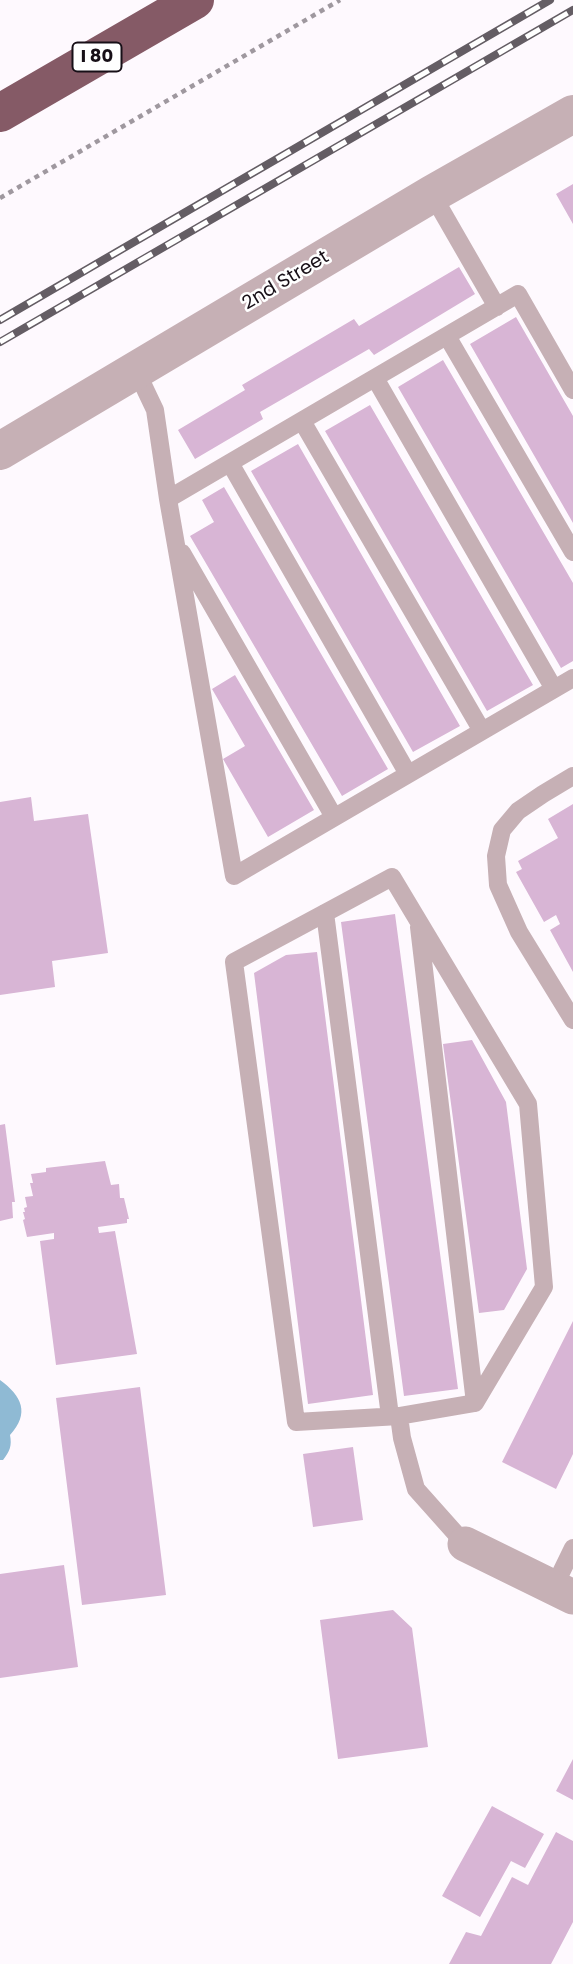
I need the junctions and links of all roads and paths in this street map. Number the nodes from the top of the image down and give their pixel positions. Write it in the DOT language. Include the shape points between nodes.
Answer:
graph roads {
  1 [pos="195,0"];
  2 [pos="340,0"];
  3 [pos="0,113"];
  4 [pos="573,114"];
  5 [pos="432,194"];
  6 [pos="0,198"];
  7 [pos="497,307"];
  8 [pos="447,336"];
  9 [pos="136,370"];
  10 [pos="375,378"];
  11 [pos="573,390"];
  12 [pos="302,421"];
  13 [pos="0,451"];
  14 [pos="230,463"];
  15 [pos="169,499"];
  16 [pos="176,543"];
  17 [pos="573,552"];
  18 [pos="573,678"];
  19 [pos="554,689"];
  20 [pos="482,731"];
  21 [pos="408,774"];
  22 [pos="573,776"];
  23 [pos="334,817"];
  24 [pos="325,914"];
  25 [pos="418,921"];
  26 [pos="573,1020"];
  27 [pos="475,1403"];
  28 [pos="394,1416"];
  29 [pos="465,1544"];
  30 [pos="573,1548"];
  31 [pos="564,1592"];
  1 -- 3 [label="highway, I 80"];
  2 -- 6 [label="path"];
  4 -- 5 [label="street, 2nd Street"];
  5 -- 7 [label="lane"];
  5 -- 9 [label="street, 2nd Street"];
  7 -- 8 [label="lane"];
  7 -- 11 [label="lane" via="518,294"];
  8 -- 10 [label="lane"];
  8 -- 17 [label="lane"];
  9 -- 13 [label="street, 2nd Street"];
  9 -- 15 [label="lane" via="155,410"];
  10 -- 12 [label="lane"];
  10 -- 19 [label="lane"];
  12 -- 14 [label="lane"];
  12 -- 20 [label="lane"];
  14 -- 15 [label="lane"];
  14 -- 21 [label="lane"];
  15 -- 16 [label="lane"];
  16 -- 23 [label="lane"];
  16 -- 23 [label="lane" via="234,876"];
  18 -- 19 [label="lane"];
  19 -- 20 [label="lane"];
  20 -- 21 [label="lane"];
  21 -- 23 [label="lane"];
  22 -- 26 [label="lane" via="519,811 502,830 496,856 498,885 519,932"];
  24 -- 25 [label="lane" via="392,877"];
  24 -- 28 [label="lane"];
  24 -- 28 [label="lane" via="234,962 296,1422"];
  25 -- 27 [label="lane"];
  25 -- 27 [label="lane" via="528,1104 544,1287"];
  27 -- 28 [label="lane"];
  28 -- 29 [label="lane" via="416,1489"];
  29 -- 31 [label="street"];
  30 -- 31 [label="lane"];
}
